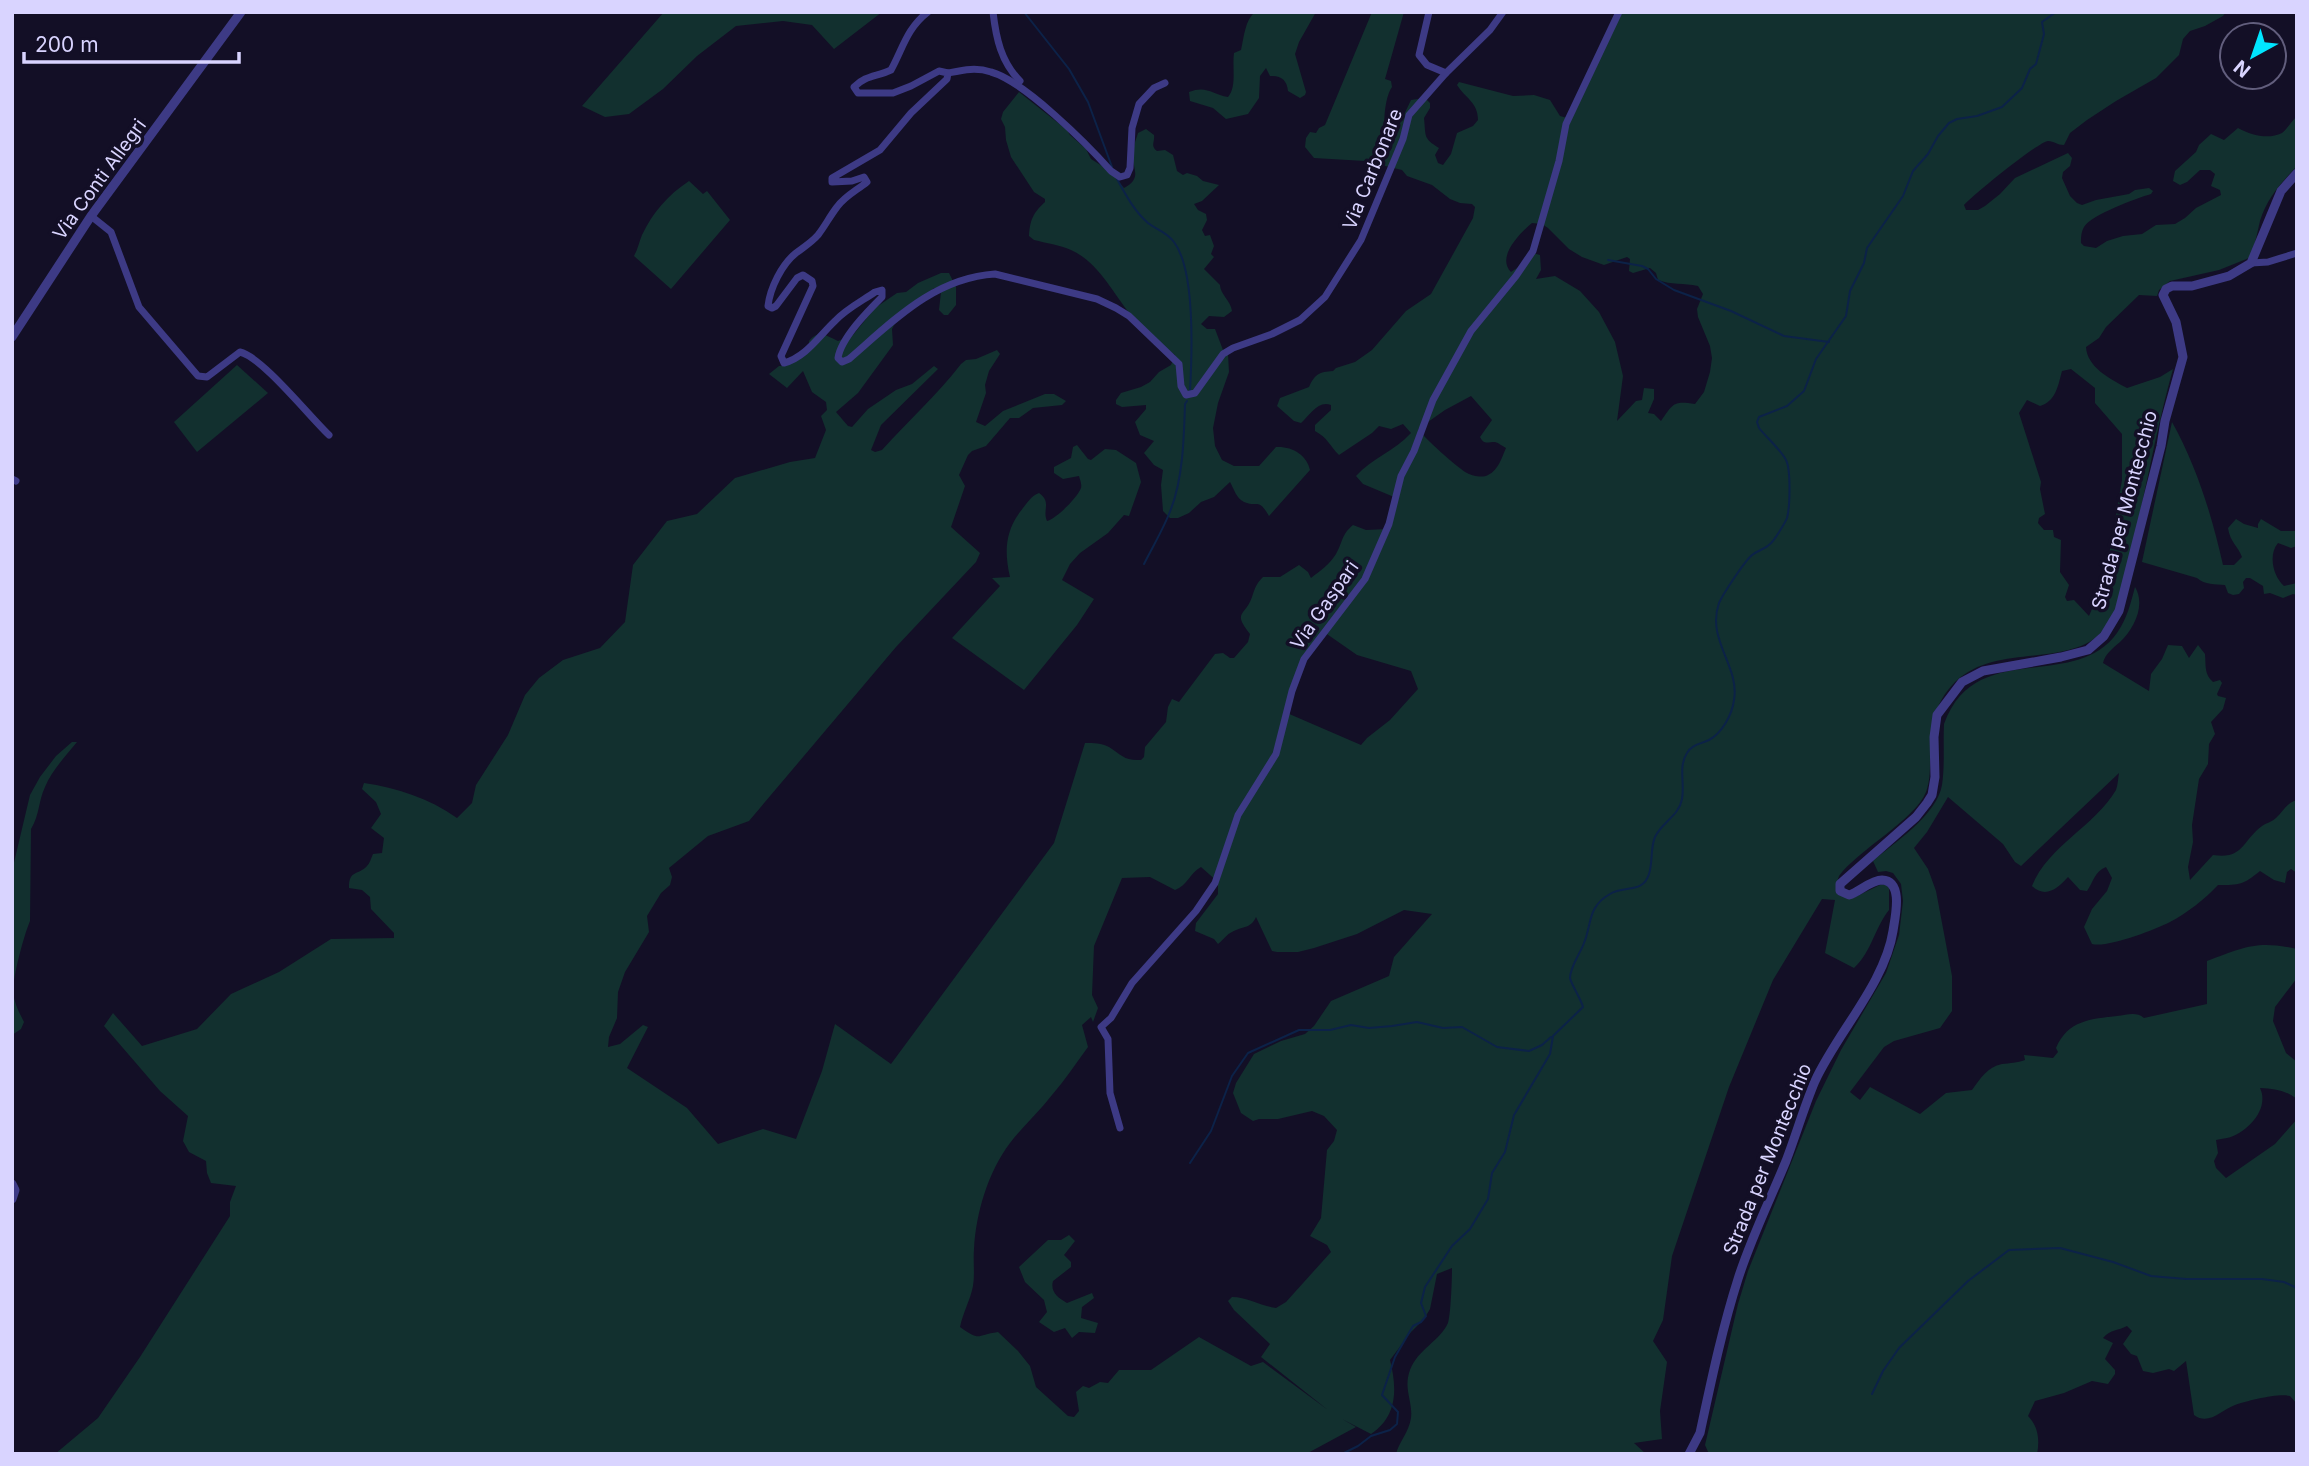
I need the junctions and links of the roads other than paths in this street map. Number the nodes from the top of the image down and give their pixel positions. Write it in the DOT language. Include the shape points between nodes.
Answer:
graph roads {
  1 [pos="241,12"];
  2 [pos="928,12"];
  3 [pos="993,12"];
  4 [pos="1429,12"];
  5 [pos="1503,12"];
  6 [pos="1619,12"];
  7 [pos="1446,73"];
  8 [pos="948,74"];
  9 [pos="1016,83"];
  10 [pos="1165,83"];
  11 [pos="2297,173"];
  12 [pos="91,216"];
  13 [pos="2297,253"];
  14 [pos="2251,263"];
  15 [pos="12,337"];
  16 [pos="329,435"];
  17 [pos="1120,1128"];
  18 [pos="13,1185"];
  19 [pos="12,1199"];
  20 [pos="1693,1451"];
  1 -- 12 [label="street, Via Conti Allegri"];
  2 -- 8 [label="street" via="903,41 891,70 862,79 854,87 858,93 893,93 939,71"];
  3 -- 9 [label="street" via="997,42 1020,81"];
  4 -- 7 [label="street" via="1419,55 1427,65"];
  5 -- 7 [label="street, Via Carbonare"];
  6 -- 17 [label="street, Via Gaspari" via="1566,124 1533,251 1471,331 1433,400 1370,568 1304,659 1276,754 1238,815 1214,883 1101,1027 1108,1039 1110,1093"];
  7 -- 8 [label="street, Via Carbonare" via="1409,115 1361,240 1325,297 1300,320 1223,354 1195,393 1186,395 1181,386 1179,364 1116,308 1097,299 995,274 954,282 925,296 842,362 838,353 844,341 882,297 882,290 876,292 836,319 810,348 784,363 781,356 813,286 803,275 776,306 768,306 784,265 817,237 838,206 867,182 864,177 832,182 832,178 880,150"];
  8 -- 9 [label="street" via="971,68"];
  9 -- 10 [label="street" via="1120,177 1130,168 1132,128 1139,104"];
  11 -- 14 [label="street" via="2281,191"];
  12 -- 15 [label="street, Via Conti Allegri"];
  12 -- 16 [label="street" via="111,232 139,307 198,376 207,377 240,352 249,354"];
  13 -- 14 [label="street, Strada per Montecchio"];
  14 -- 20 [label="street, Strada per Montecchio" via="2229,276 2172,286 2163,295 2176,322 2183,356 2119,611 2104,636 2088,650 1983,671 1962,682 1937,715 1932,795 1916,817 1840,884 1840,891 1849,895 1878,880 1892,885 1896,896 1891,941 1881,969 1815,1081 1765,1206 1738,1279"];
  18 -- 19 [label="street"];
}
